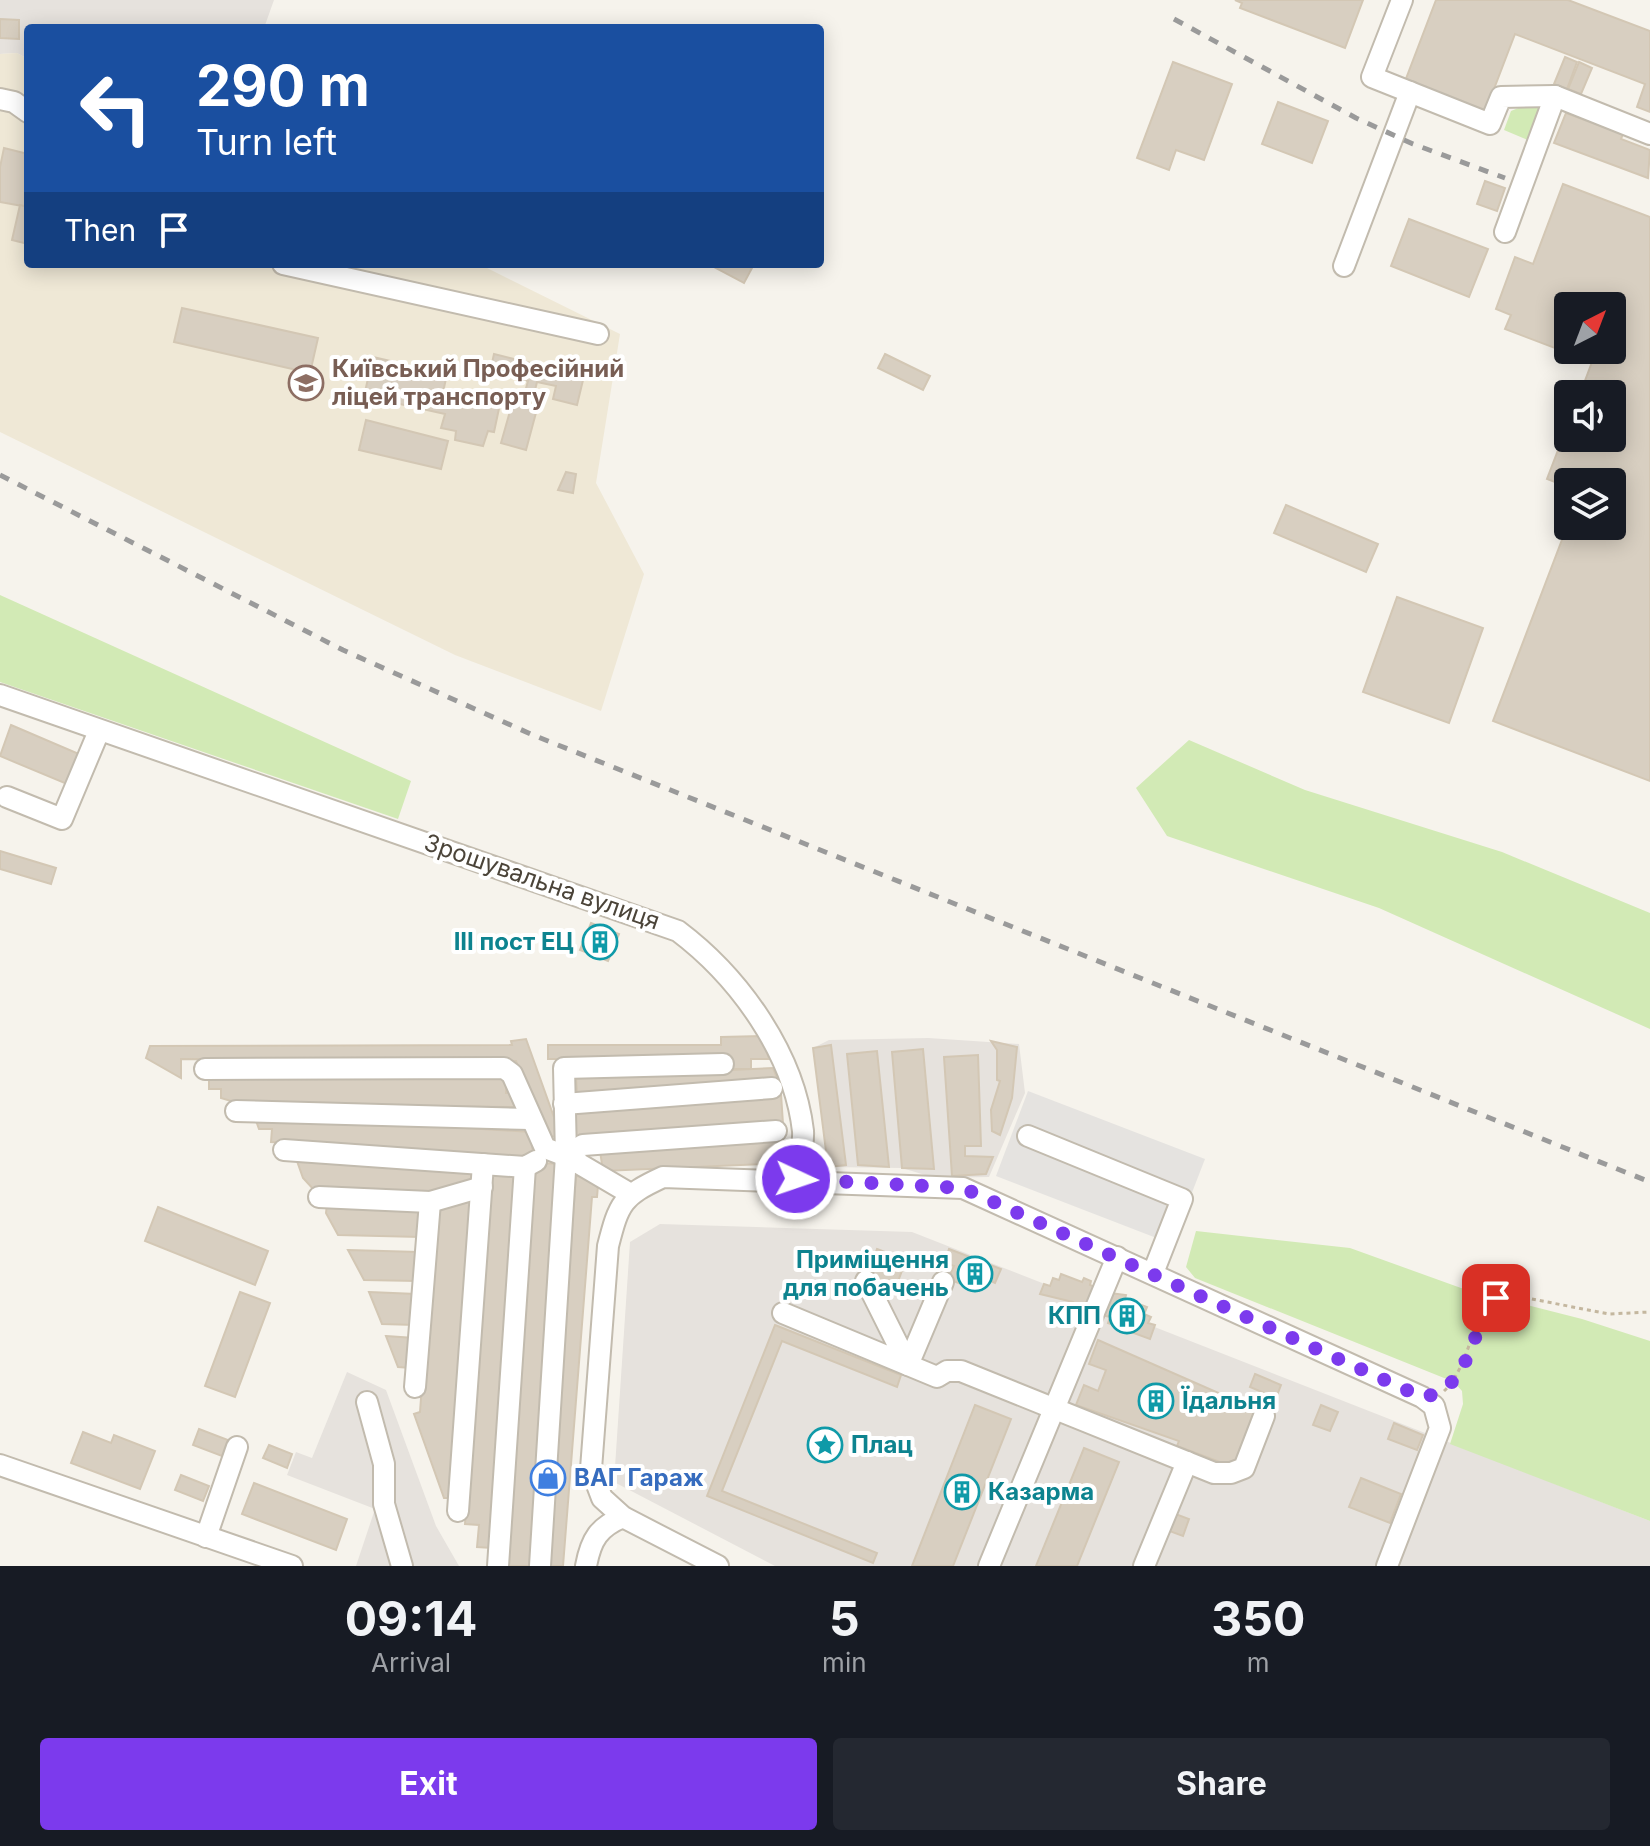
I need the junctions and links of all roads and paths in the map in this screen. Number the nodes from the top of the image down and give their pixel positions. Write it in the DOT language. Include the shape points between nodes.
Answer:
graph roads {
  1 [pos="1402,0"];
  2 [pos="1410,92"];
  3 [pos="1555,96"];
  4 [pos="0,99"];
  5 [pos="24,109"];
  6 [pos="1650,134"];
  7 [pos="1505,232"];
  8 [pos="1344,266"];
  9 [pos="301,268"];
  10 [pos="598,334"];
  11 [pos="0,695"];
  12 [pos="99,731"];
  13 [pos="7,797"];
  14 [pos="723,1064"];
  15 [pos="205,1069"];
  16 [pos="772,1088"];
  17 [pos="564,1104"];
  18 [pos="236,1111"];
  19 [pos="530,1119"];
  20 [pos="776,1131"];
  21 [pos="1028,1136"];
  22 [pos="545,1148"];
  23 [pos="284,1150"];
  24 [pos="566,1156"];
  25 [pos="483,1164"];
  26 [pos="525,1167"];
  27 [pos="796,1179"];
  28 [pos="482,1187"];
  29 [pos="629,1193"];
  30 [pos="319,1197"];
  31 [pos="430,1202"];
  32 [pos="1117,1257"];
  33 [pos="1153,1273"];
  34 [pos="866,1281"];
  35 [pos="943,1282"];
  36 [pos="1650,1312"];
  37 [pos="783,1313"];
  38 [pos="908,1365"];
  39 [pos="415,1387"];
  40 [pos="1422,1397"];
  41 [pos="367,1402"];
  42 [pos="1054,1409"];
  43 [pos="1264,1416"];
  44 [pos="237,1447"];
  45 [pos="1187,1462"];
  46 [pos="0,1465"];
  47 [pos="458,1511"];
  48 [pos="623,1517"];
  49 [pos="206,1537"];
  50 [pos="292,1566"];
  51 [pos="402,1566"];
  52 [pos="498,1566"];
  53 [pos="540,1566"];
  54 [pos="586,1566"];
  55 [pos="718,1566"];
  56 [pos="989,1566"];
  57 [pos="1144,1566"];
  58 [pos="1387,1566"];
  1 -- 2 [label="street" via="1372,77"];
  2 -- 3 [label="street" via="1490,124 1501,97"];
  2 -- 8 [label="street"];
  3 -- 6 [label="street"];
  3 -- 7 [label="street"];
  4 -- 5 [label="street"];
  9 -- 10 [label="street"];
  11 -- 12 [label="street, Зрошувальна вулиця"];
  12 -- 13 [label="street" via="62,819"];
  12 -- 27 [label="street, Зрошувальна вулиця" via="678,931 700,947 742,996 779,1053 803,1132"];
  14 -- 17 [label="street" via="564,1068"];
  15 -- 19 [label="street" via="504,1068 512,1074"];
  16 -- 17 [label="street"];
  17 -- 24 [label="street"];
  18 -- 19 [label="street"];
  19 -- 22 [label="street"];
  20 -- 24 [label="street" via="583,1145"];
  21 -- 33 [label="street" via="1182,1199"];
  22 -- 24 [label="street"];
  22 -- 26 [label="street"];
  23 -- 25 [label="street"];
  24 -- 29 [label="street"];
  24 -- 53 [label="street"];
  25 -- 26 [label="street"];
  25 -- 28 [label="street"];
  26 -- 52 [label="street"];
  27 -- 29 [label="street" via="663,1177"];
  27 -- 32 [label="street" via="963,1188"];
  28 -- 31 [label="street"];
  28 -- 47 [label="street"];
  29 -- 48 [label="street" via="617,1210 608,1246 591,1469 602,1498"];
  30 -- 31 [label="street"];
  31 -- 39 [label="street"];
  32 -- 33 [label="street"];
  32 -- 42 [label="street"];
  33 -- 40 [label="street"];
  34 -- 38 [label="street"];
  35 -- 38 [label="street"];
  36 -- 40 [label="path" via="1609,1314 1506,1294 1496,1298 1482,1318 1454,1382 1438,1395"];
  37 -- 38 [label="street"];
  38 -- 42 [label="street" via="937,1377 961,1371"];
  40 -- 58 [label="street" via="1438,1416 1438,1439"];
  41 -- 51 [label="street" via="384,1464 384,1504"];
  42 -- 45 [label="street"];
  42 -- 56 [label="street"];
  43 -- 45 [label="street" via="1244,1468 1214,1473"];
  44 -- 49 [label="street"];
  45 -- 57 [label="street"];
  46 -- 49 [label="street"];
  48 -- 54 [label="street" via="602,1526 589,1547"];
  48 -- 55 [label="street"];
  49 -- 50 [label="street"];
}
